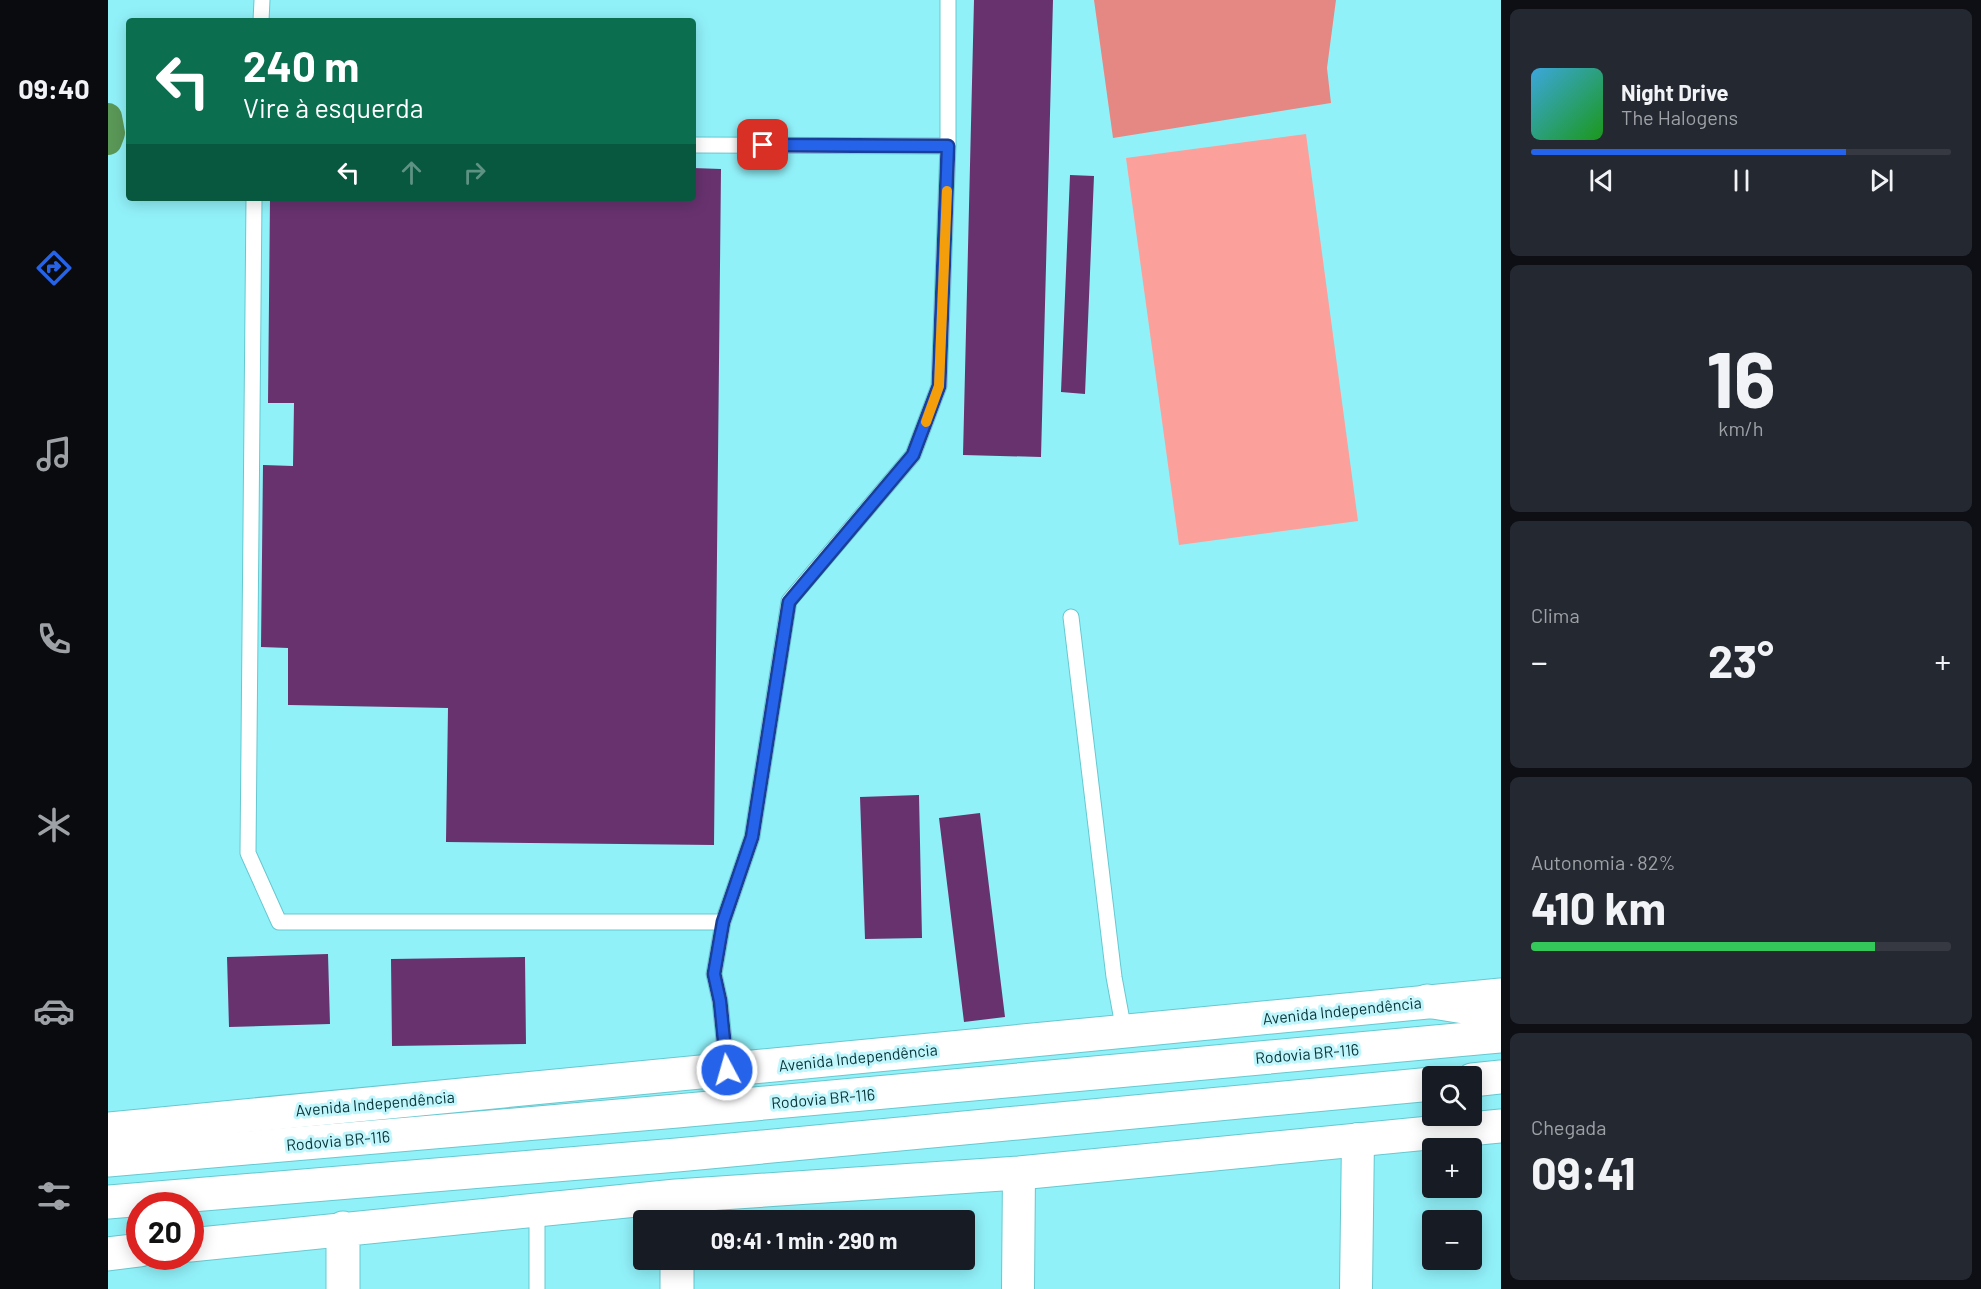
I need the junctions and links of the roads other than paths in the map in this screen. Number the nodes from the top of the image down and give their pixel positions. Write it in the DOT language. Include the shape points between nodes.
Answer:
graph roads {
  1 [pos="262,0"];
  2 [pos="948,0"];
  3 [pos="261,18"];
  4 [pos="696,145"];
  5 [pos="948,146"];
  6 [pos="254,201"];
  7 [pos="1071,617"];
  8 [pos="723,922"];
  9 [pos="1501,994"];
  10 [pos="1427,1001"];
  11 [pos="1501,1013"];
  12 [pos="1124,1031"];
  13 [pos="1501,1036"];
  14 [pos="727,1070"];
  15 [pos="1501,1077"];
  16 [pos="1482,1079"];
  17 [pos="1422,1085"];
  18 [pos="1501,1126"];
  19 [pos="108,1129"];
  20 [pos="1358,1139"];
  21 [pos="108,1160"];
  22 [pos="1019,1173"];
  23 [pos="108,1202"];
  24 [pos="676,1208"];
  25 [pos="537,1209"];
  26 [pos="343,1228"];
  27 [pos="204,1243"];
  28 [pos="126,1252"];
  29 [pos="108,1254"];
  30 [pos="677,1270"];
  31 [pos="343,1289"];
  32 [pos="537,1289"];
  33 [pos="677,1289"];
  34 [pos="1018,1289"];
  35 [pos="1356,1289"];
  1 -- 3 [label="lane"];
  2 -- 5 [label="lane"];
  4 -- 5 [label="lane"];
  5 -- 8 [label="lane" via="939,386 913,455 789,602 752,837"];
  6 -- 8 [label="lane" via="248,853 279,922"];
  7 -- 12 [label="lane"];
  8 -- 14 [label="lane" via="714,974"];
  9 -- 10 [label="main road, Avenida Independência"];
  10 -- 11 [label="main road"];
  10 -- 12 [label="main road, Avenida Independência"];
  12 -- 14 [label="main road, Avenida Independência"];
  13 -- 21 [label="main road, Rodovia BR-116"];
  14 -- 19 [label="main road, Avenida Independência"];
  15 -- 16 [label="main road"];
  17 -- 23 [label="main road" via="677,1155"];
  18 -- 20 [label="main road"];
  20 -- 22 [label="main road"];
  20 -- 35 [label="street"];
  22 -- 24 [label="main road"];
  22 -- 34 [label="street"];
  24 -- 25 [label="main road"];
  25 -- 26 [label="main road"];
  25 -- 32 [label="lane"];
  26 -- 27 [label="main road"];
  26 -- 31 [label="main road"];
  28 -- 29 [label="main road"];
  30 -- 33 [label="main road"];
}
